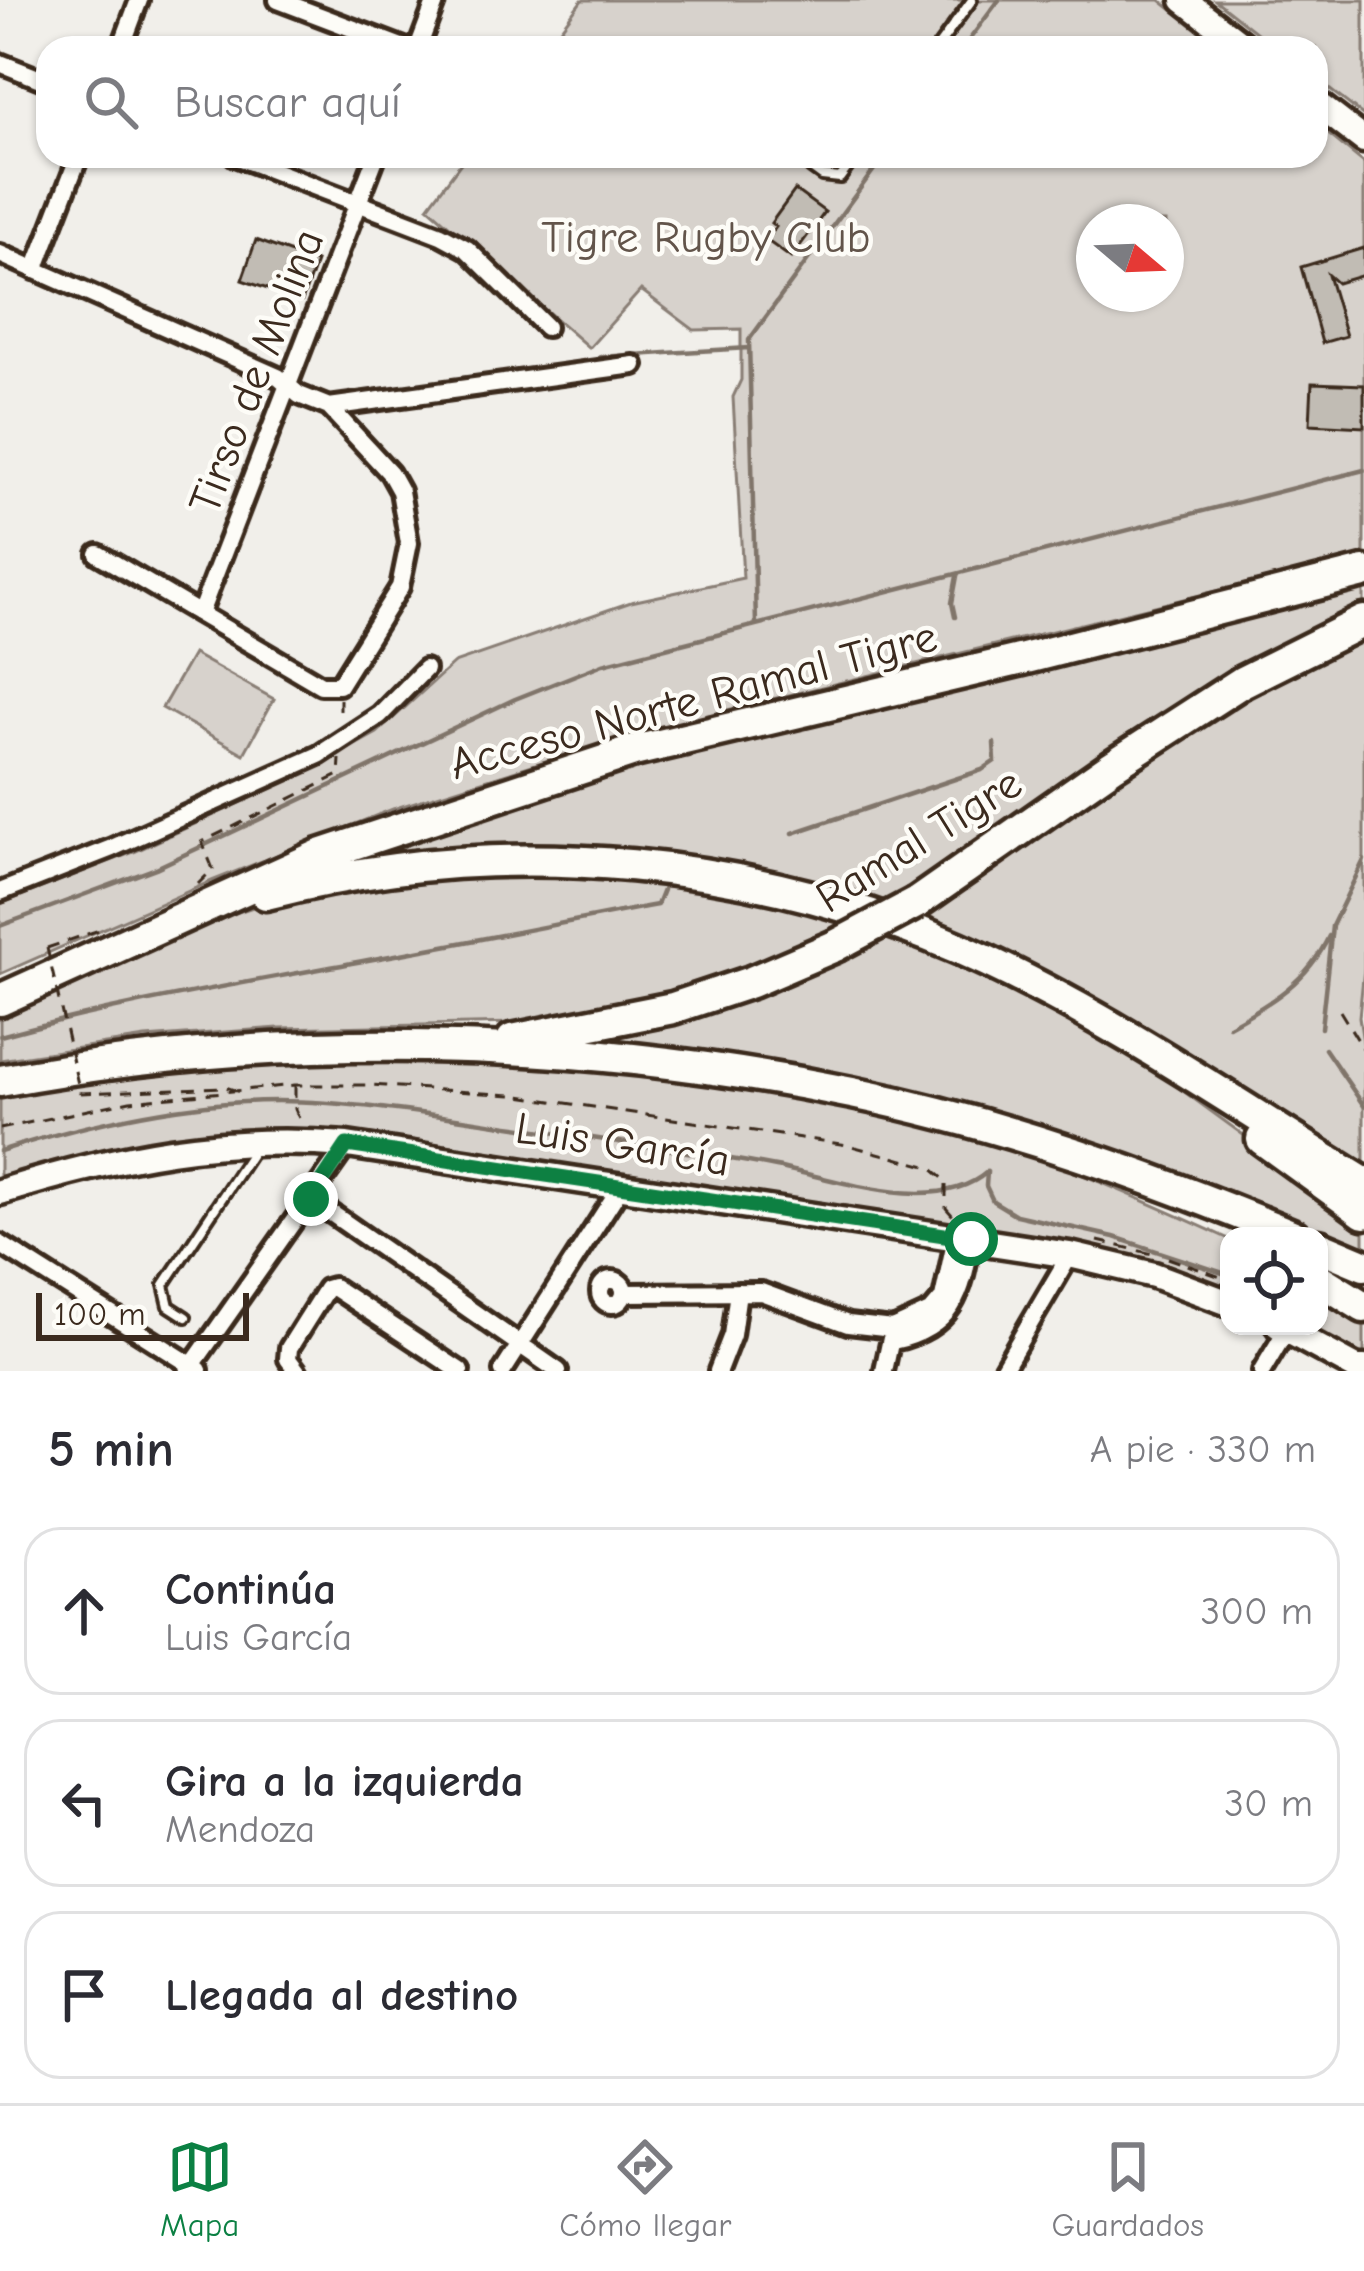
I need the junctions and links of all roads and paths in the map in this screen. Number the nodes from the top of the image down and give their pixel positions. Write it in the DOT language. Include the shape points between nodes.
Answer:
graph roads {
  1 [pos="139,0"];
  2 [pos="278,0"];
  3 [pos="436,0"];
  4 [pos="972,0"];
  5 [pos="1184,0"];
  6 [pos="126,36"];
  7 [pos="372,36"];
  8 [pos="422,36"];
  9 [pos="946,36"];
  10 [pos="1230,36"];
  11 [pos="0,63"];
  12 [pos="36,77"];
  13 [pos="1328,112"];
  14 [pos="1364,140"];
  15 [pos="74,168"];
  16 [pos="266,168"];
  17 [pos="371,168"];
  18 [pos="811,168"];
  19 [pos="847,168"];
  20 [pos="357,205"];
  21 [pos="0,254"];
  22 [pos="35,270"];
  23 [pos="546,327"];
  24 [pos="634,364"];
  25 [pos="288,385"];
  26 [pos="329,407"];
  27 [pos="98,554"];
  28 [pos="1364,572"];
  29 [pos="201,611"];
  30 [pos="1364,621"];
  31 [pos="425,670"];
  32 [pos="202,842"];
  33 [pos="197,885"];
  34 [pos="0,892"];
  35 [pos="111,937"];
  36 [pos="0,1000"];
  37 [pos="1340,1011"];
  38 [pos="1132,1042"];
  39 [pos="482,1046"];
  40 [pos="1364,1050"];
  41 [pos="0,1081"];
  42 [pos="295,1085"];
  43 [pos="243,1093"];
  44 [pos="296,1109"];
  45 [pos="0,1129"];
  46 [pos="259,1141"];
  47 [pos="347,1145"];
  48 [pos="1070,1154"];
  49 [pos="1364,1183"];
  50 [pos="622,1185"];
  51 [pos="0,1192"];
  52 [pos="311,1199"];
  53 [pos="946,1200"];
  54 [pos="1364,1213"];
  55 [pos="1222,1227"];
  56 [pos="1271,1227"];
  57 [pos="963,1238"];
  58 [pos="0,1244"];
  59 [pos="1328,1250"];
  60 [pos="1070,1255"];
  61 [pos="1364,1265"];
  62 [pos="1328,1285"];
  63 [pos="738,1292"];
  64 [pos="624,1293"];
  65 [pos="1220,1300"];
  66 [pos="1364,1307"];
  67 [pos="186,1317"];
  68 [pos="892,1335"];
  69 [pos="1280,1335"];
  70 [pos="1296,1335"];
  71 [pos="520,1345"];
  72 [pos="193,1369"];
  73 [pos="1004,1370"];
  74 [pos="298,1371"];
  75 [pos="460,1371"];
  76 [pos="503,1371"];
  77 [pos="558,1371"];
  78 [pos="718,1371"];
  79 [pos="884,1371"];
  80 [pos="1262,1371"];
  81 [pos="1363,1371"];
  1 -- 6 [label="street"];
  2 -- 7 [label="street"];
  3 -- 8 [label="street"];
  4 -- 9 [label="lane"];
  5 -- 10 [label="street"];
  11 -- 12 [label="street"];
  13 -- 14 [label="street"];
  15 -- 22 [label="street"];
  16 -- 20 [label="street"];
  17 -- 20 [label="street, Tirso de Molina"];
  18 -- 19 [label="lane" via="840,178"];
  20 -- 23 [label="street" via="467,249"];
  20 -- 25 [label="street, Tirso de Molina"];
  21 -- 22 [label="street"];
  22 -- 25 [label="street"];
  24 -- 26 [label="street"];
  25 -- 26 [label="street"];
  25 -- 29 [label="street, Tirso de Molina"];
  26 -- 29 [label="street" via="390,473 409,543 400,587 350,674 331,687"];
  27 -- 29 [label="street"];
  28 -- 35 [label="highway, Acceso Norte Ramal Tigre" via="634,751 320,855"];
  30 -- 39 [label="highway, Ramal Tigre, bridge" via="1242,682 916,903 835,946 674,1008"];
  31 -- 34 [label="street" via="380,716 319,755"];
  32 -- 33 [label="path" via="213,868"];
  35 -- 36 [label="highway, Acceso Norte Ramal Tigre"];
  35 -- 38 [label="highway" via="342,877 482,862 663,869 753,883 912,928"];
  35 -- 43 [label="path, bridge" via="47,947 80,1093"];
  37 -- 40 [label="path"];
  38 -- 49 [label="highway"];
  38 -- 54 [label="highway"];
  39 -- 41 [label="highway" via="263,1048"];
  39 -- 48 [label="highway" via="722,1070 854,1094"];
  42 -- 43 [label="path"];
  42 -- 44 [label="path"];
  42 -- 53 [label="path" via="512,1095 848,1144 930,1167 946,1181"];
  43 -- 45 [label="path" via="130,1102"];
  46 -- 47 [label="street, Luis García"];
  46 -- 51 [label="street, Luis García" via="121,1157"];
  46 -- 67 [label="lane" via="164,1285 169,1306"];
  47 -- 50 [label="street, Luis García"];
  47 -- 52 [label="street"];
  48 -- 55 [label="highway"];
  48 -- 56 [label="highway"];
  50 -- 57 [label="street, Luis García"];
  50 -- 71 [label="street"];
  52 -- 71 [label="street"];
  52 -- 72 [label="street"];
  57 -- 60 [label="street, Luis García"];
  57 -- 68 [label="street" via="943,1298"];
  58 -- 72 [label="street"];
  59 -- 61 [label="highway"];
  60 -- 65 [label="street, Luis García"];
  60 -- 73 [label="street"];
  62 -- 66 [label="highway"];
  63 -- 64 [label="street"];
  63 -- 68 [label="street" via="778,1296"];
  63 -- 78 [label="street"];
  68 -- 79 [label="street"];
  69 -- 80 [label="street"];
  70 -- 81 [label="street"];
  71 -- 76 [label="street"];
  71 -- 77 [label="street"];
  74 -- 75 [label="street" via="289,1348 333,1287"];
}
